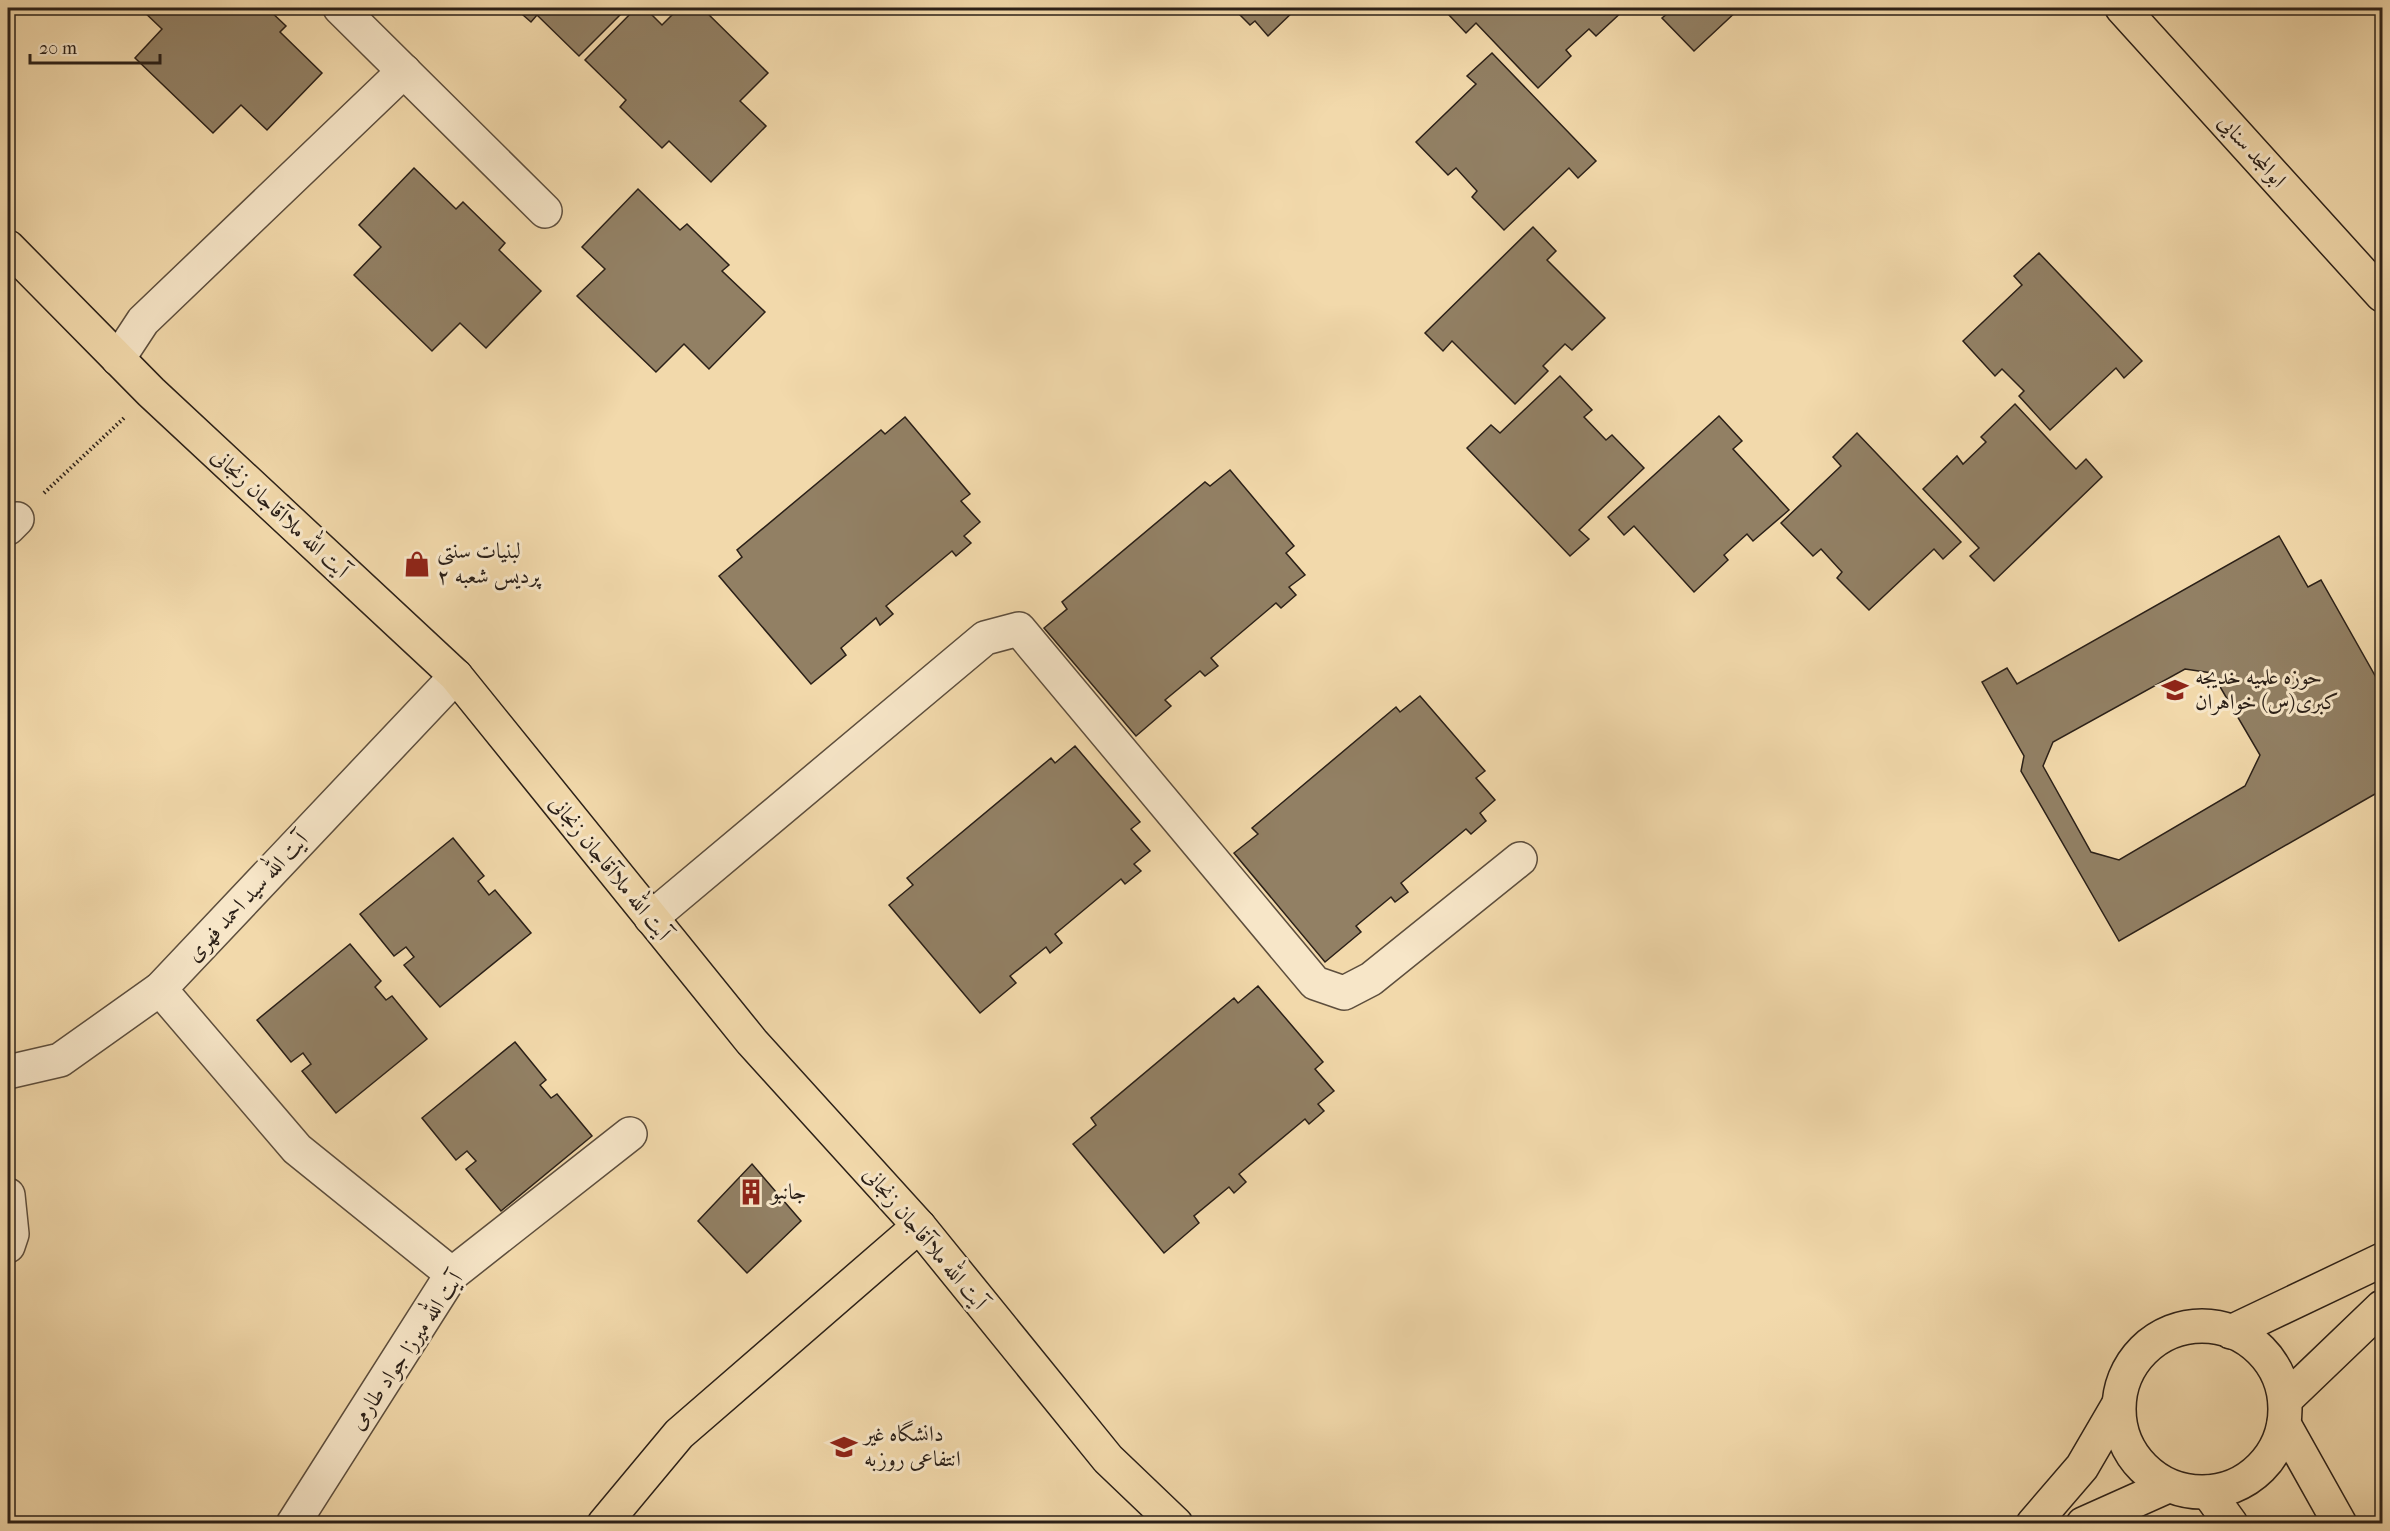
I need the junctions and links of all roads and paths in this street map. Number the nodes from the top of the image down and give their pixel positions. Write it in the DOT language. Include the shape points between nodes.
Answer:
graph roads {
  1 [pos="339,8"];
  2 [pos="2122,8"];
  3 [pos="404,71"];
  4 [pos="545,211"];
  5 [pos="8,247"];
  6 [pos="2382,295"];
  7 [pos="118,359"];
  8 [pos="151,392"];
  9 [pos="13,524"];
  10 [pos="456,676"];
  11 [pos="1520,859"];
  12 [pos="651,918"];
  13 [pos="160,989"];
  14 [pos="8,1072"];
  15 [pos="630,1134"];
  16 [pos="8,1195"];
  17 [pos="919,1226"];
  18 [pos="8,1246"];
  19 [pos="2382,1260"];
  20 [pos="452,1274"];
  21 [pos="2382,1307"];
  22 [pos="2231,1332"];
  23 [pos="2118,1407"];
  24 [pos="2284,1412"];
  25 [pos="2168,1486"];
  26 [pos="2208,1492"];
  27 [pos="293,1524"];
  28 [pos="604,1524"];
  29 [pos="1176,1524"];
  30 [pos="2033,1524"];
  31 [pos="2083,1524"];
  32 [pos="2231,1524"];
  33 [pos="2340,1524"];
  1 -- 3 [label="street"];
  2 -- 6 [label="main road, ابوالمجد سنایی"];
  3 -- 4 [label="street"];
  3 -- 7 [label="street" via="143,321"];
  5 -- 7 [label="main road, آیت الله ملاآقاجان زنجانی"];
  7 -- 8 [label="main road, آیت الله ملاآقاجان زنجانی"];
  8 -- 9 [label="path"];
  8 -- 10 [label="main road, آیت الله ملاآقاجان زنجانی"];
  10 -- 12 [label="main road, آیت الله ملاآقاجان زنجانی"];
  10 -- 13 [label="street, آیت الله سید احمد فهری"];
  11 -- 12 [label="street" via="1371,979 1344,993 1315,983 1019,629 985,638"];
  12 -- 17 [label="main road, آیت الله ملاآقاجان زنجانی" via="752,1042"];
  13 -- 14 [label="street, آیت الله سید احمد فهری" via="60,1060"];
  13 -- 20 [label="street" via="297,1149"];
  15 -- 20 [label="street, آیت الله میرزا جواد طارمی"];
  16 -- 18 [label="street" via="12,1234"];
  17 -- 28 [label="main road" via="679,1434"];
  17 -- 29 [label="main road, آیت الله ملاآقاجان زنجانی" via="1108,1459"];
  19 -- 22 [label="main road"];
  20 -- 27 [label="street, آیت الله میرزا جواد طارمی"];
  21 -- 24 [label="main road"];
  22 -- 23 [label="main road" via="2218,1327 2189,1326 2161,1335 2138,1354 2123,1379"];
  22 -- 24 [label="main road" via="2245,1337 2267,1356 2279,1376"];
  23 -- 25 [label="main road" via="2122,1436 2136,1461"];
  23 -- 30 [label="main road" via="2082,1467"];
  24 -- 26 [label="main road" via="2275,1450 2258,1471 2234,1486"];
  24 -- 33 [label="main road"];
  25 -- 26 [label="main road"];
  25 -- 31 [label="main road"];
  26 -- 32 [label="main road"];
}
